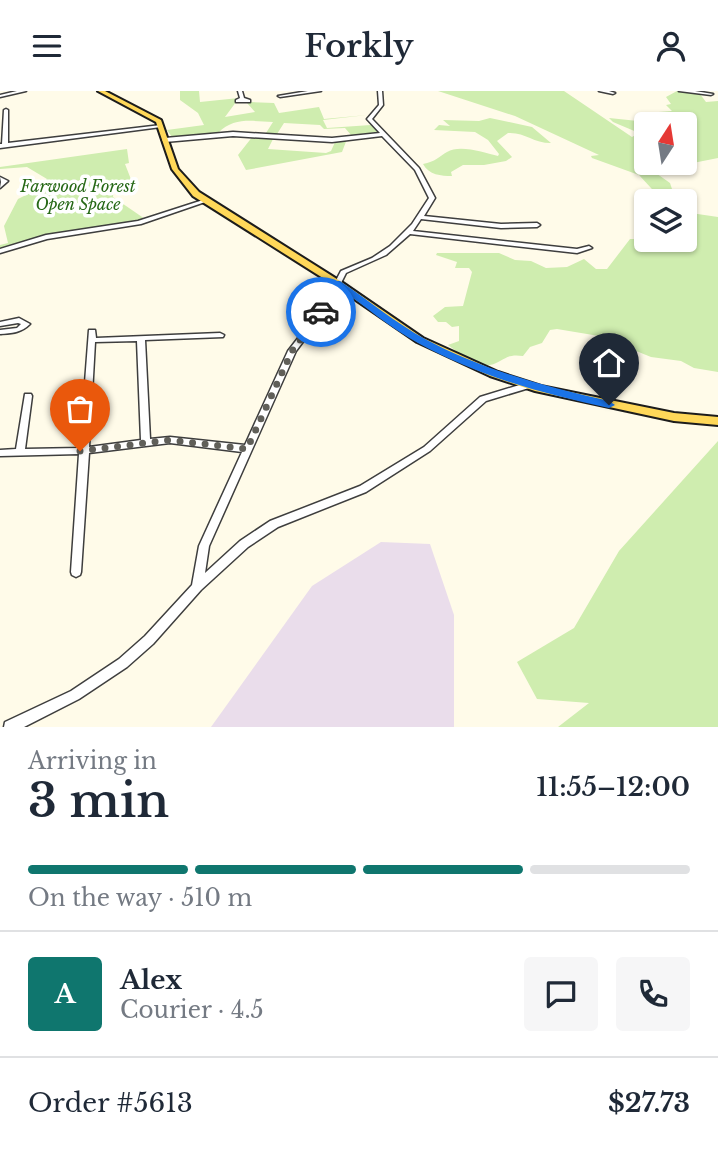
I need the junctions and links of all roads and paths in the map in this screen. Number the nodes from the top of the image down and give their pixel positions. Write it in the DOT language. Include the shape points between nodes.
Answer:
graph roads {
  1 [pos="24,91"];
  2 [pos="101,91"];
  3 [pos="240,91"];
  4 [pos="319,91"];
  5 [pos="380,91"];
  6 [pos="601,91"];
  7 [pos="681,91"];
  8 [pos="613,93"];
  9 [pos="711,94"];
  10 [pos="0,96"];
  11 [pos="281,96"];
  12 [pos="242,99"];
  13 [pos="6,110"];
  14 [pos="162,126"];
  15 [pos="384,134"];
  16 [pos="165,140"];
  17 [pos="3,146"];
  18 [pos="0,179"];
  19 [pos="0,186"];
  20 [pos="205,201"];
  21 [pos="420,217"];
  22 [pos="537,225"];
  23 [pos="408,232"];
  24 [pos="589,248"];
  25 [pos="0,251"];
  26 [pos="337,283"];
  27 [pos="0,324"];
  28 [pos="0,332"];
  29 [pos="220,335"];
  30 [pos="141,337"];
  31 [pos="526,386"];
  32 [pos="28,396"];
  33 [pos="718,421"];
  34 [pos="146,442"];
  35 [pos="247,449"];
  36 [pos="20,451"];
  37 [pos="84,451"];
  38 [pos="0,453"];
  39 [pos="76,572"];
  40 [pos="197,587"];
  41 [pos="10,727"];
  1 -- 10 [label="street"];
  2 -- 14 [label="main road" via="150,115"];
  3 -- 12 [label="street"];
  4 -- 11 [label="street"];
  5 -- 15 [label="street" via="381,105 369,119"];
  6 -- 8 [label="street"];
  7 -- 9 [label="street"];
  13 -- 17 [label="street"];
  14 -- 16 [label="main road"];
  14 -- 17 [label="street"];
  15 -- 16 [label="street" via="332,139 233,134"];
  15 -- 21 [label="street" via="417,169 430,191 432,198"];
  16 -- 20 [label="main road" via="180,176"];
  18 -- 19 [label="street" via="5,181"];
  20 -- 25 [label="street" via="139,223 40,238"];
  20 -- 26 [label="main road"];
  21 -- 22 [label="street"];
  21 -- 23 [label="street"];
  23 -- 24 [label="street" via="577,251"];
  23 -- 26 [label="street" via="384,253 343,272"];
  26 -- 31 [label="main road" via="420,340"];
  26 -- 35 [label="street" via="292,351"];
  27 -- 28 [label="street" via="26,323 19,330"];
  29 -- 30 [label="street"];
  30 -- 34 [label="street"];
  30 -- 37 [label="street" via="92,336"];
  31 -- 33 [label="main road" via="663,415"];
  31 -- 40 [label="street" via="483,399 427,449 363,489 275,524 244,544"];
  32 -- 36 [label="street"];
  34 -- 35 [label="street" via="170,440"];
  34 -- 37 [label="street"];
  35 -- 40 [label="street" via="204,546"];
  36 -- 37 [label="street"];
  36 -- 38 [label="street"];
  37 -- 39 [label="street"];
  40 -- 41 [label="street" via="123,663 75,695"];
}
